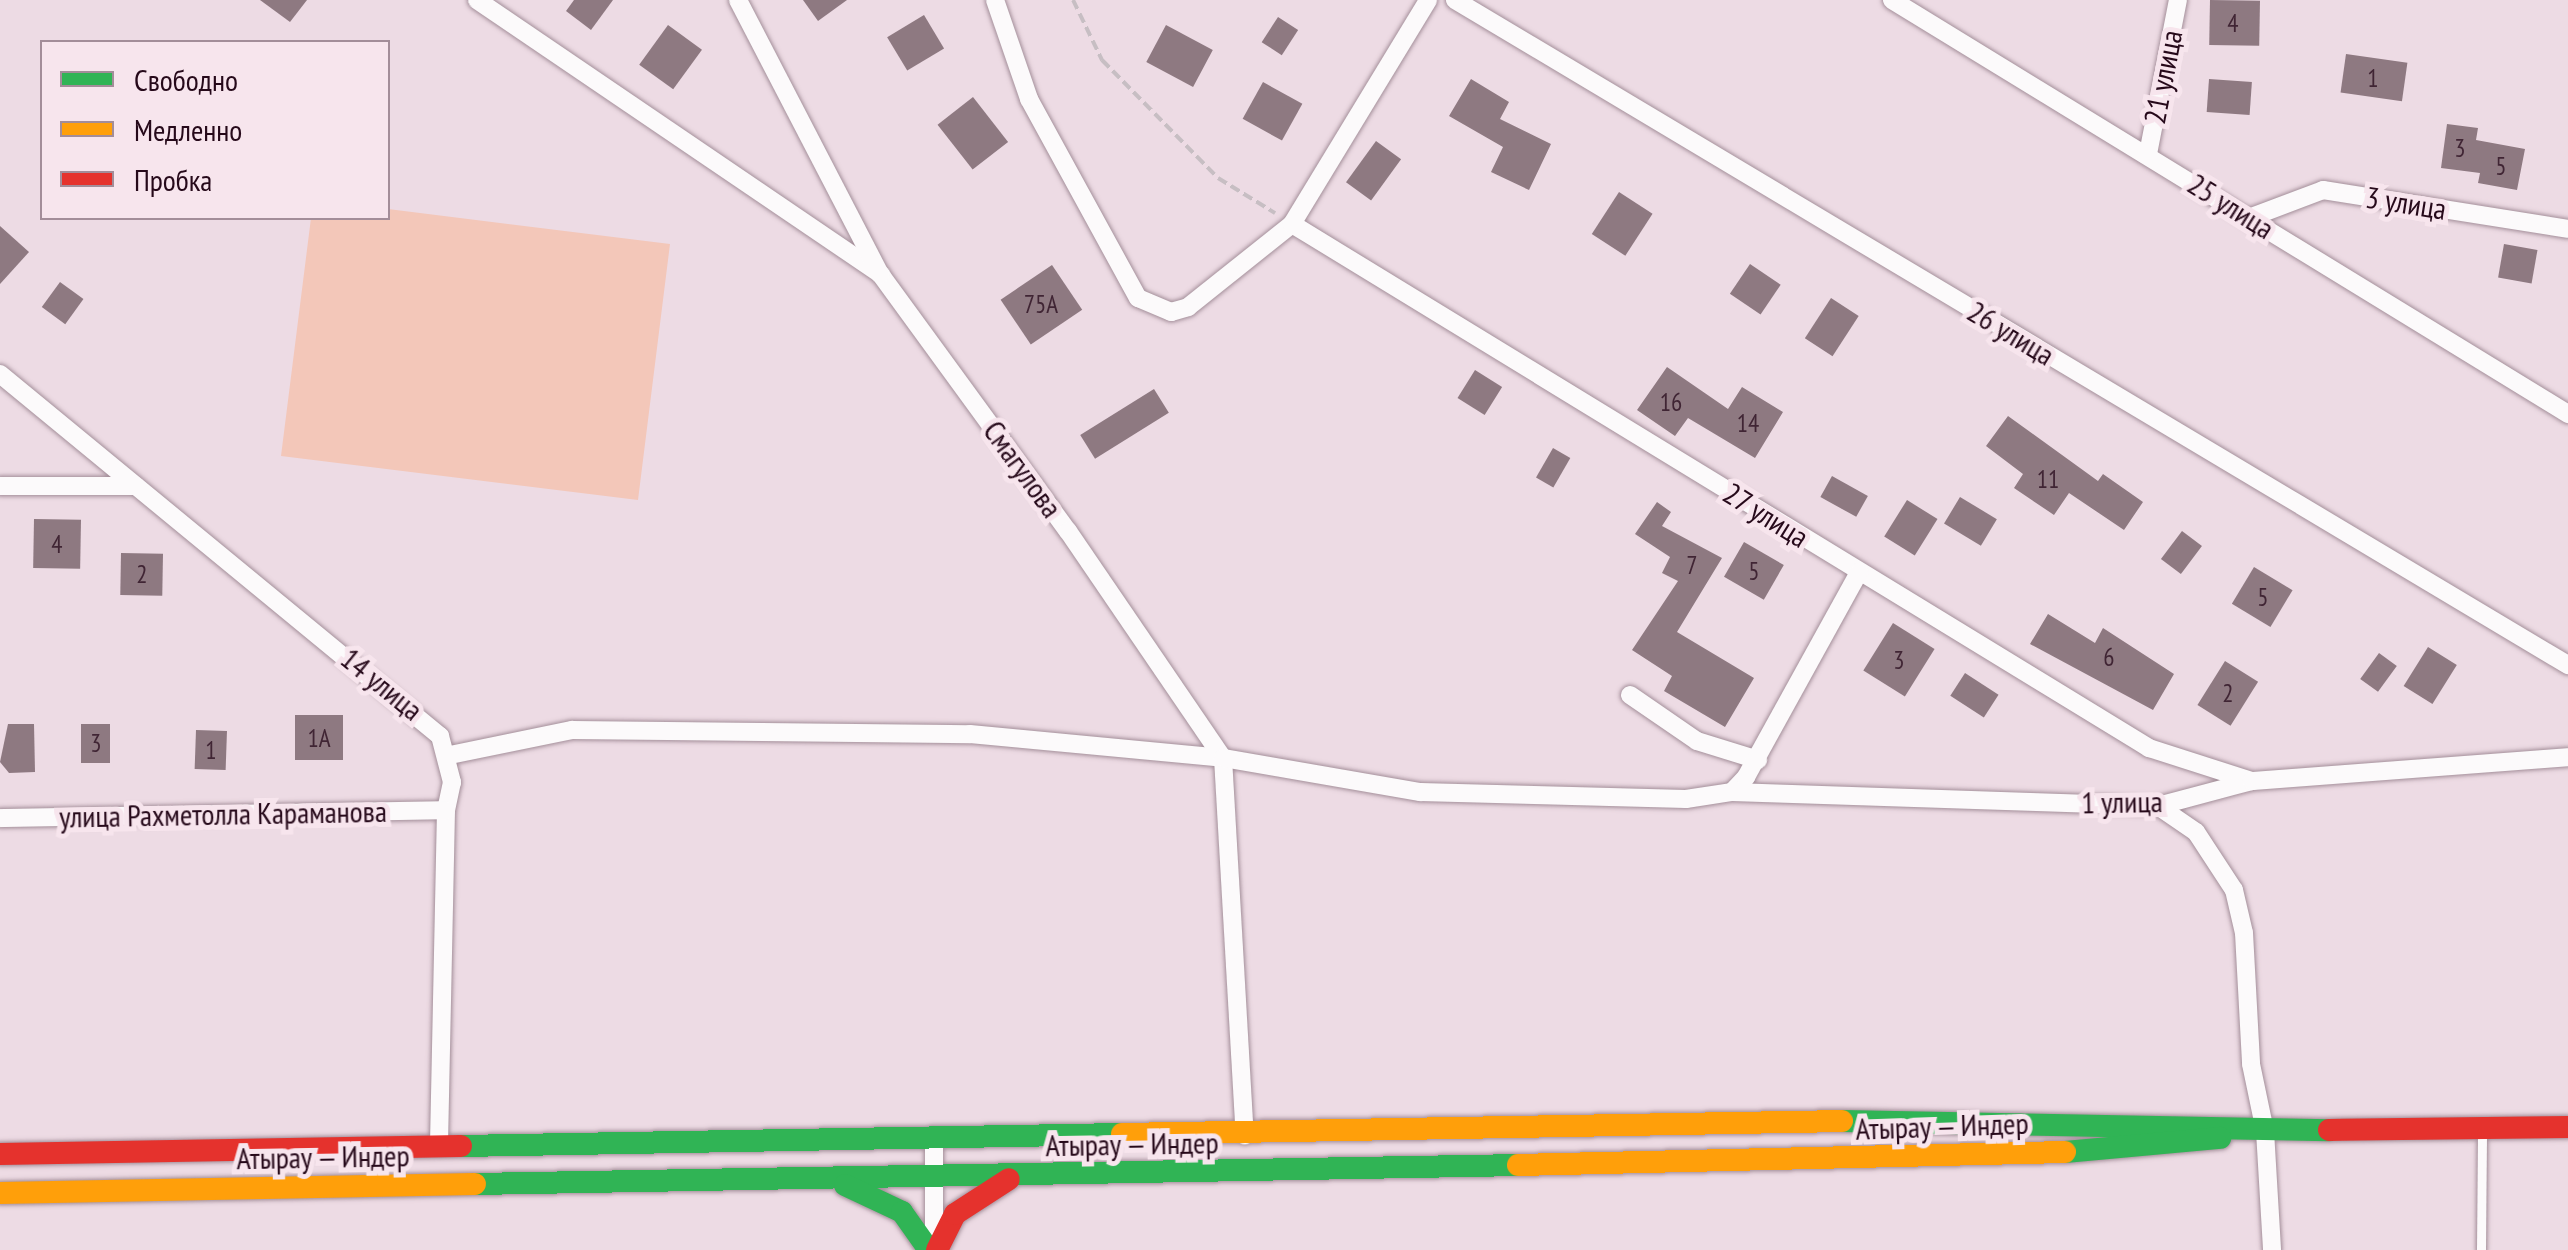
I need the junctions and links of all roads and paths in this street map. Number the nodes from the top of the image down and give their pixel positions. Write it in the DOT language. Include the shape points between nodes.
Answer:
graph roads {
  1 [pos="476,0"];
  2 [pos="995,0"];
  3 [pos="1073,0"];
  4 [pos="1428,0"];
  5 [pos="1454,0"];
  6 [pos="1892,0"];
  7 [pos="2178,0"];
  8 [pos="745,4"];
  9 [pos="2148,154"];
  10 [pos="2249,218"];
  11 [pos="1292,224"];
  12 [pos="2568,229"];
  13 [pos="881,275"];
  14 [pos="0,374"];
  15 [pos="2568,414"];
  16 [pos="0,486"];
  17 [pos="136,486"];
  18 [pos="1860,572"];
  19 [pos="2568,666"];
  20 [pos="1630,695"];
  21 [pos="450,755"];
  22 [pos="2568,757"];
  23 [pos="1223,758"];
  24 [pos="1758,760"];
  25 [pos="2252,781"];
  26 [pos="1732,792"];
  27 [pos="2158,806"];
  28 [pos="446,810"];
  29 [pos="0,818"];
  30 [pos="2482,1124"];
  31 [pos="2568,1127"];
  32 [pos="2265,1131"];
  33 [pos="1244,1136"];
  34 [pos="934,1137"];
  35 [pos="439,1146"];
  36 [pos="0,1154"];
  37 [pos="1014,1176"];
  38 [pos="934,1178"];
  39 [pos="825,1180"];
  40 [pos="0,1192"];
  41 [pos="933,1250"];
  42 [pos="2272,1250"];
  43 [pos="2481,1250"];
  1 -- 13 [label="street, Смагулова"];
  2 -- 11 [label="street" via="1029,99 1138,298 1171,312 1188,307"];
  3 -- 11 [label="path" via="1102,60 1218,178"];
  4 -- 11 [label="street"];
  5 -- 19 [label="street, 26 улица"];
  6 -- 9 [label="street, 25 улица"];
  7 -- 9 [label="street, 21 улица"];
  8 -- 13 [label="street"];
  9 -- 10 [label="street, 25 улица"];
  10 -- 12 [label="street, 3 улица" via="2322,190"];
  10 -- 15 [label="street, 25 улица"];
  11 -- 18 [label="street, 27 улица"];
  13 -- 23 [label="street, Смагулова"];
  14 -- 17 [label="street, 14 улица"];
  16 -- 17 [label="street"];
  17 -- 21 [label="street, 14 улица" via="428,721"];
  18 -- 24 [label="street"];
  18 -- 25 [label="street, 27 улица" via="2148,748"];
  20 -- 24 [label="street" via="1697,741"];
  21 -- 23 [label="street, 1 улица" via="572,730 766,730 970,734"];
  21 -- 28 [label="street"];
  22 -- 25 [label="street, 1 улица"];
  23 -- 26 [label="street, 1 улица" via="1420,792 1686,799"];
  23 -- 33 [label="street"];
  24 -- 26 [label="street"];
  25 -- 27 [label="street, 1 улица"];
  26 -- 27 [label="street, 1 улица"];
  27 -- 32 [label="street" via="2196,832 2234,890 2244,932 2250,1064"];
  28 -- 29 [label="street, улица Рахметолла Караманова"];
  28 -- 35 [label="street"];
  30 -- 31 [label="main road, Атырау — Индер"];
  30 -- 32 [label="main road, Атырау — Индер"];
  30 -- 43 [label="lane"];
  32 -- 33 [label="main road, Атырау — Индер" via="1958,1119"];
  32 -- 37 [label="main road, Атырау — Индер" via="2150,1148 1976,1156"];
  32 -- 42 [label="street"];
  33 -- 34 [label="main road, Атырау — Индер"];
  34 -- 35 [label="main road, Атырау — Индер"];
  34 -- 38 [label="street"];
  35 -- 36 [label="main road, Атырау — Индер"];
  37 -- 38 [label="main road, Атырау — Индер"];
  37 -- 41 [label="main road" via="955,1214"];
  38 -- 39 [label="main road, Атырау — Индер"];
  38 -- 41 [label="street"];
  39 -- 40 [label="main road, Атырау — Индер"];
  39 -- 41 [label="main road" via="902,1212"];
}
